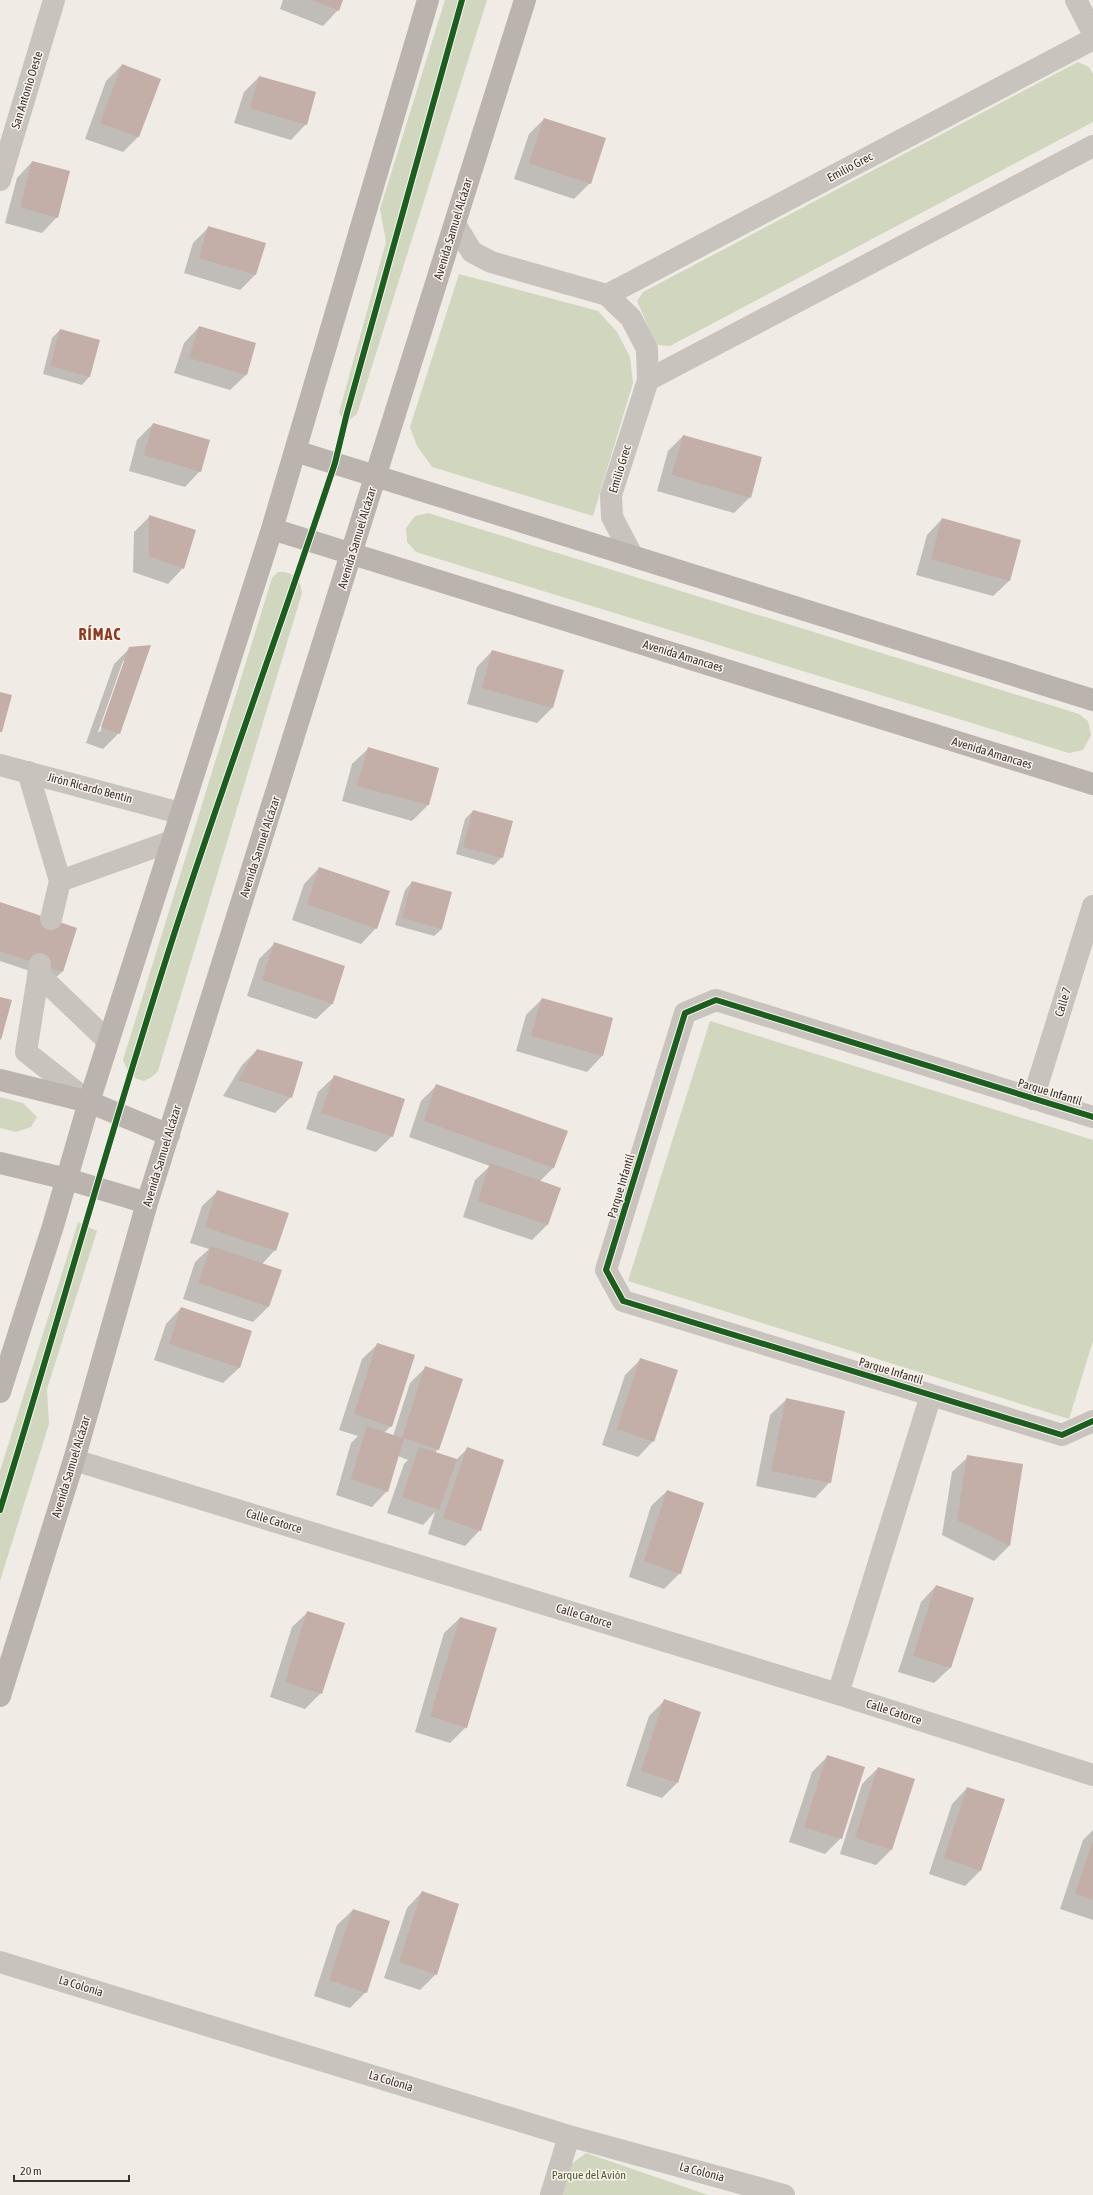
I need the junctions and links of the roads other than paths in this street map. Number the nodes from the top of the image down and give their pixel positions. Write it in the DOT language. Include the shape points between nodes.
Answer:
graph roads {
  1 [pos="54,0"];
  2 [pos="428,0"];
  3 [pos="525,0"];
  4 [pos="1076,0"];
  5 [pos="1093,33"];
  6 [pos="1093,39"];
  7 [pos="1093,146"];
  8 [pos="0,180"];
  9 [pos="455,224"];
  10 [pos="607,295"];
  11 [pos="648,380"];
  12 [pos="295,451"];
  13 [pos="375,476"];
  14 [pos="272,529"];
  15 [pos="353,554"];
  16 [pos="632,555"];
  17 [pos="1093,700"];
  18 [pos="0,765"];
  19 [pos="28,772"];
  20 [pos="1093,784"];
  21 [pos="180,813"];
  22 [pos="172,842"];
  23 [pos="60,881"];
  24 [pos="1093,906"];
  25 [pos="51,919"];
  26 [pos="108,1041"];
  27 [pos="0,1080"];
  28 [pos="1033,1099"];
  29 [pos="89,1102"];
  30 [pos="1093,1117"];
  31 [pos="169,1135"];
  32 [pos="0,1163"];
  33 [pos="66,1179"];
  34 [pos="147,1203"];
  35 [pos="0,1392"];
  36 [pos="931,1395"];
  37 [pos="1093,1421"];
  38 [pos="74,1460"];
  39 [pos="838,1694"];
  40 [pos="0,1696"];
  41 [pos="1093,1775"];
  42 [pos="0,1962"];
  43 [pos="569,2136"];
  44 [pos="550,2195"];
  45 [pos="784,2195"];
  1 -- 8 [label="street, San Antonio Oeste"];
  2 -- 12 [label="main road"];
  3 -- 9 [label="main road, Avenida Samuel Alcázar"];
  4 -- 5 [label="street"];
  6 -- 10 [label="street, Emilio Grec"];
  7 -- 11 [label="street"];
  9 -- 10 [label="street, Emilio Grec" via="472,252 492,262"];
  9 -- 13 [label="main road, Avenida Samuel Alcázar"];
  10 -- 11 [label="street, Emilio Grec" via="631,318 647,349"];
  11 -- 16 [label="street, Emilio Grec" via="611,495 612,517"];
  12 -- 13 [label="main road"];
  12 -- 14 [label="main road"];
  13 -- 15 [label="main road, Avenida Samuel Alcázar"];
  13 -- 16 [label="main road"];
  14 -- 15 [label="main road, Avenida Amancaes"];
  14 -- 21 [label="main road"];
  15 -- 20 [label="main road, Avenida Amancaes"];
  15 -- 31 [label="main road, Avenida Samuel Alcázar"];
  16 -- 17 [label="main road"];
  18 -- 19 [label="street, Jirón Ricardo Bentin"];
  19 -- 21 [label="street, Jirón Ricardo Bentin"];
  19 -- 23 [label="street"];
  21 -- 22 [label="main road"];
  22 -- 23 [label="street"];
  22 -- 26 [label="main road"];
  23 -- 25 [label="street"];
  24 -- 28 [label="street, Calle 7"];
  26 -- 29 [label="main road"];
  26 -- 29 [label="street" via="39,969 26,1052"];
  27 -- 29 [label="main road"];
  28 -- 30 [label="street, Parque Infantil"];
  28 -- 36 [label="street, Parque Infantil" via="716,1000 685,1013 606,1270 624,1301"];
  29 -- 31 [label="main road"];
  29 -- 33 [label="main road"];
  31 -- 34 [label="main road, Avenida Samuel Alcázar"];
  32 -- 33 [label="main road"];
  33 -- 34 [label="main road"];
  33 -- 35 [label="main road"];
  34 -- 38 [label="main road, Avenida Samuel Alcázar"];
  36 -- 37 [label="street, Parque Infantil" via="1062,1435"];
  36 -- 39 [label="street"];
  38 -- 39 [label="street, Calle Catorce"];
  38 -- 40 [label="main road, Avenida Samuel Alcázar"];
  39 -- 41 [label="street, Calle Catorce"];
  42 -- 43 [label="street, La Colonia"];
  43 -- 44 [label="street"];
  43 -- 45 [label="street, La Colonia"];
}
